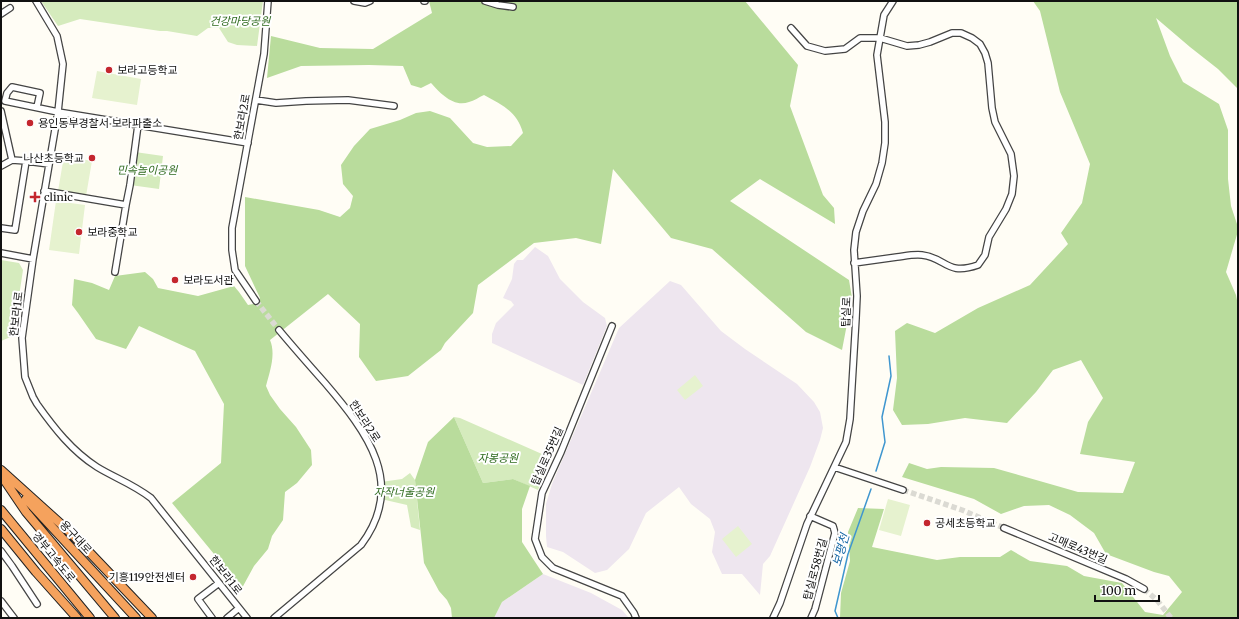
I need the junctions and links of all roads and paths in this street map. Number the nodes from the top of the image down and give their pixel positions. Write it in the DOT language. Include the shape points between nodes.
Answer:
graph roads {
  1 [pos="36,1"];
  2 [pos="268,1"];
  3 [pos="354,1"];
  4 [pos="370,1"];
  5 [pos="485,1"];
  6 [pos="893,1"];
  7 [pos="513,7"];
  8 [pos="10,8"];
  9 [pos="1,14"];
  10 [pos="791,28"];
  11 [pos="880,38"];
  12 [pos="256,100"];
  13 [pos="394,106"];
  14 [pos="37,107"];
  15 [pos="1,111"];
  16 [pos="58,112"];
  17 [pos="138,125"];
  18 [pos="248,143"];
  19 [pos="12,160"];
  20 [pos="26,161"];
  21 [pos="49,164"];
  22 [pos="1,166"];
  23 [pos="44,191"];
  24 [pos="126,205"];
  25 [pos="1,228"];
  26 [pos="1,253"];
  27 [pos="33,259"];
  28 [pos="854,263"];
  29 [pos="115,272"];
  30 [pos="256,301"];
  31 [pos="612,326"];
  32 [pos="278,330"];
  33 [pos="834,467"];
  34 [pos="1,472"];
  35 [pos="903,490"];
  36 [pos="1,510"];
  37 [pos="810,516"];
  38 [pos="1004,528"];
  39 [pos="1,529"];
  40 [pos="1,551"];
  41 [pos="219,583"];
  42 [pos="1144,590"];
  43 [pos="1,601"];
  44 [pos="37,604"];
  45 [pos="239,608"];
  46 [pos="151,617"];
  47 [pos="14,618"];
  48 [pos="77,618"];
  49 [pos="90,618"];
  50 [pos="115,618"];
  51 [pos="136,618"];
  52 [pos="212,618"];
  53 [pos="227,618"];
  54 [pos="247,618"];
  55 [pos="274,618"];
  56 [pos="636,618"];
  57 [pos="773,618"];
  58 [pos="811,618"];
  1 -- 16 [label="street, 한보라1로" via="57,36 61,50 63,64"];
  2 -- 12 [label="street, 한보라2로" via="264,54"];
  3 -- 4 [label="street"];
  5 -- 7 [label="street"];
  6 -- 11 [label="street, 탑실로" via="884,15"];
  8 -- 9 [label="street"];
  10 -- 11 [label="street" via="807,46 825,51 845,49 860,38"];
  11 -- 28 [label="street, 탑실로" via="877,55 885,143 876,184 856,232"];
  11 -- 28 [label="street" via="907,46 930,42 952,33 961,33 980,44 988,63 994,122 1010,154 1014,176 1012,194 989,237 985,255 978,265 961,270 922,255"];
  12 -- 13 [label="street" via="276,103 348,100"];
  12 -- 18 [label="street, 한보라2로"];
  14 -- 14 [label="street" via="40,93 12,87 7,93 5,101"];
  14 -- 16 [label="street"];
  15 -- 19 [label="street"];
  16 -- 17 [label="street"];
  16 -- 21 [label="street, 한보라1로"];
  17 -- 18 [label="street"];
  17 -- 24 [label="street"];
  18 -- 30 [label="street, 한보라2로" via="232,228 232,250 235,270"];
  19 -- 20 [label="street"];
  19 -- 22 [label="street"];
  20 -- 21 [label="street"];
  20 -- 25 [label="street" via="15,230"];
  21 -- 23 [label="street, 한보라1로"];
  23 -- 24 [label="street"];
  23 -- 27 [label="street, 한보라1로"];
  24 -- 29 [label="street"];
  26 -- 27 [label="street"];
  27 -- 41 [label="street, 한보라1로" via="22,338 25,377 33,397 46,417 75,450 97,467 138,488 156,503"];
  28 -- 33 [label="street, 탑실로" via="857,296 850,419 846,442"];
  31 -- 56 [label="street, 탑실로35번길" via="542,492 535,539 542,557 553,568 622,596"];
  32 -- 55 [label="street, 한보라2로" via="346,408 363,432 378,465 381,499 378,516 371,532 361,545"];
  33 -- 35 [label="street"];
  33 -- 37 [label="street, 탑실로"];
  34 -- 46 [label="highway" via="72,534"];
  34 -- 50 [label="highway" via="26,512"];
  34 -- 51 [label="highway, 용구대로"];
  36 -- 49 [label="highway, 경부고속도로"];
  37 -- 57 [label="street, 탑실로"];
  37 -- 58 [label="street, 탑실로58번길" via="832,526 835,533"];
  38 -- 42 [label="street, 고매로43번길" via="1126,579"];
  39 -- 48 [label="highway, 경부고속도로"];
  40 -- 44 [label="street"];
  41 -- 45 [label="street, 한보라1로"];
  41 -- 52 [label="street" via="198,599"];
  43 -- 47 [label="street"];
  45 -- 53 [label="street"];
  45 -- 54 [label="street, 한보라1로"];
}
